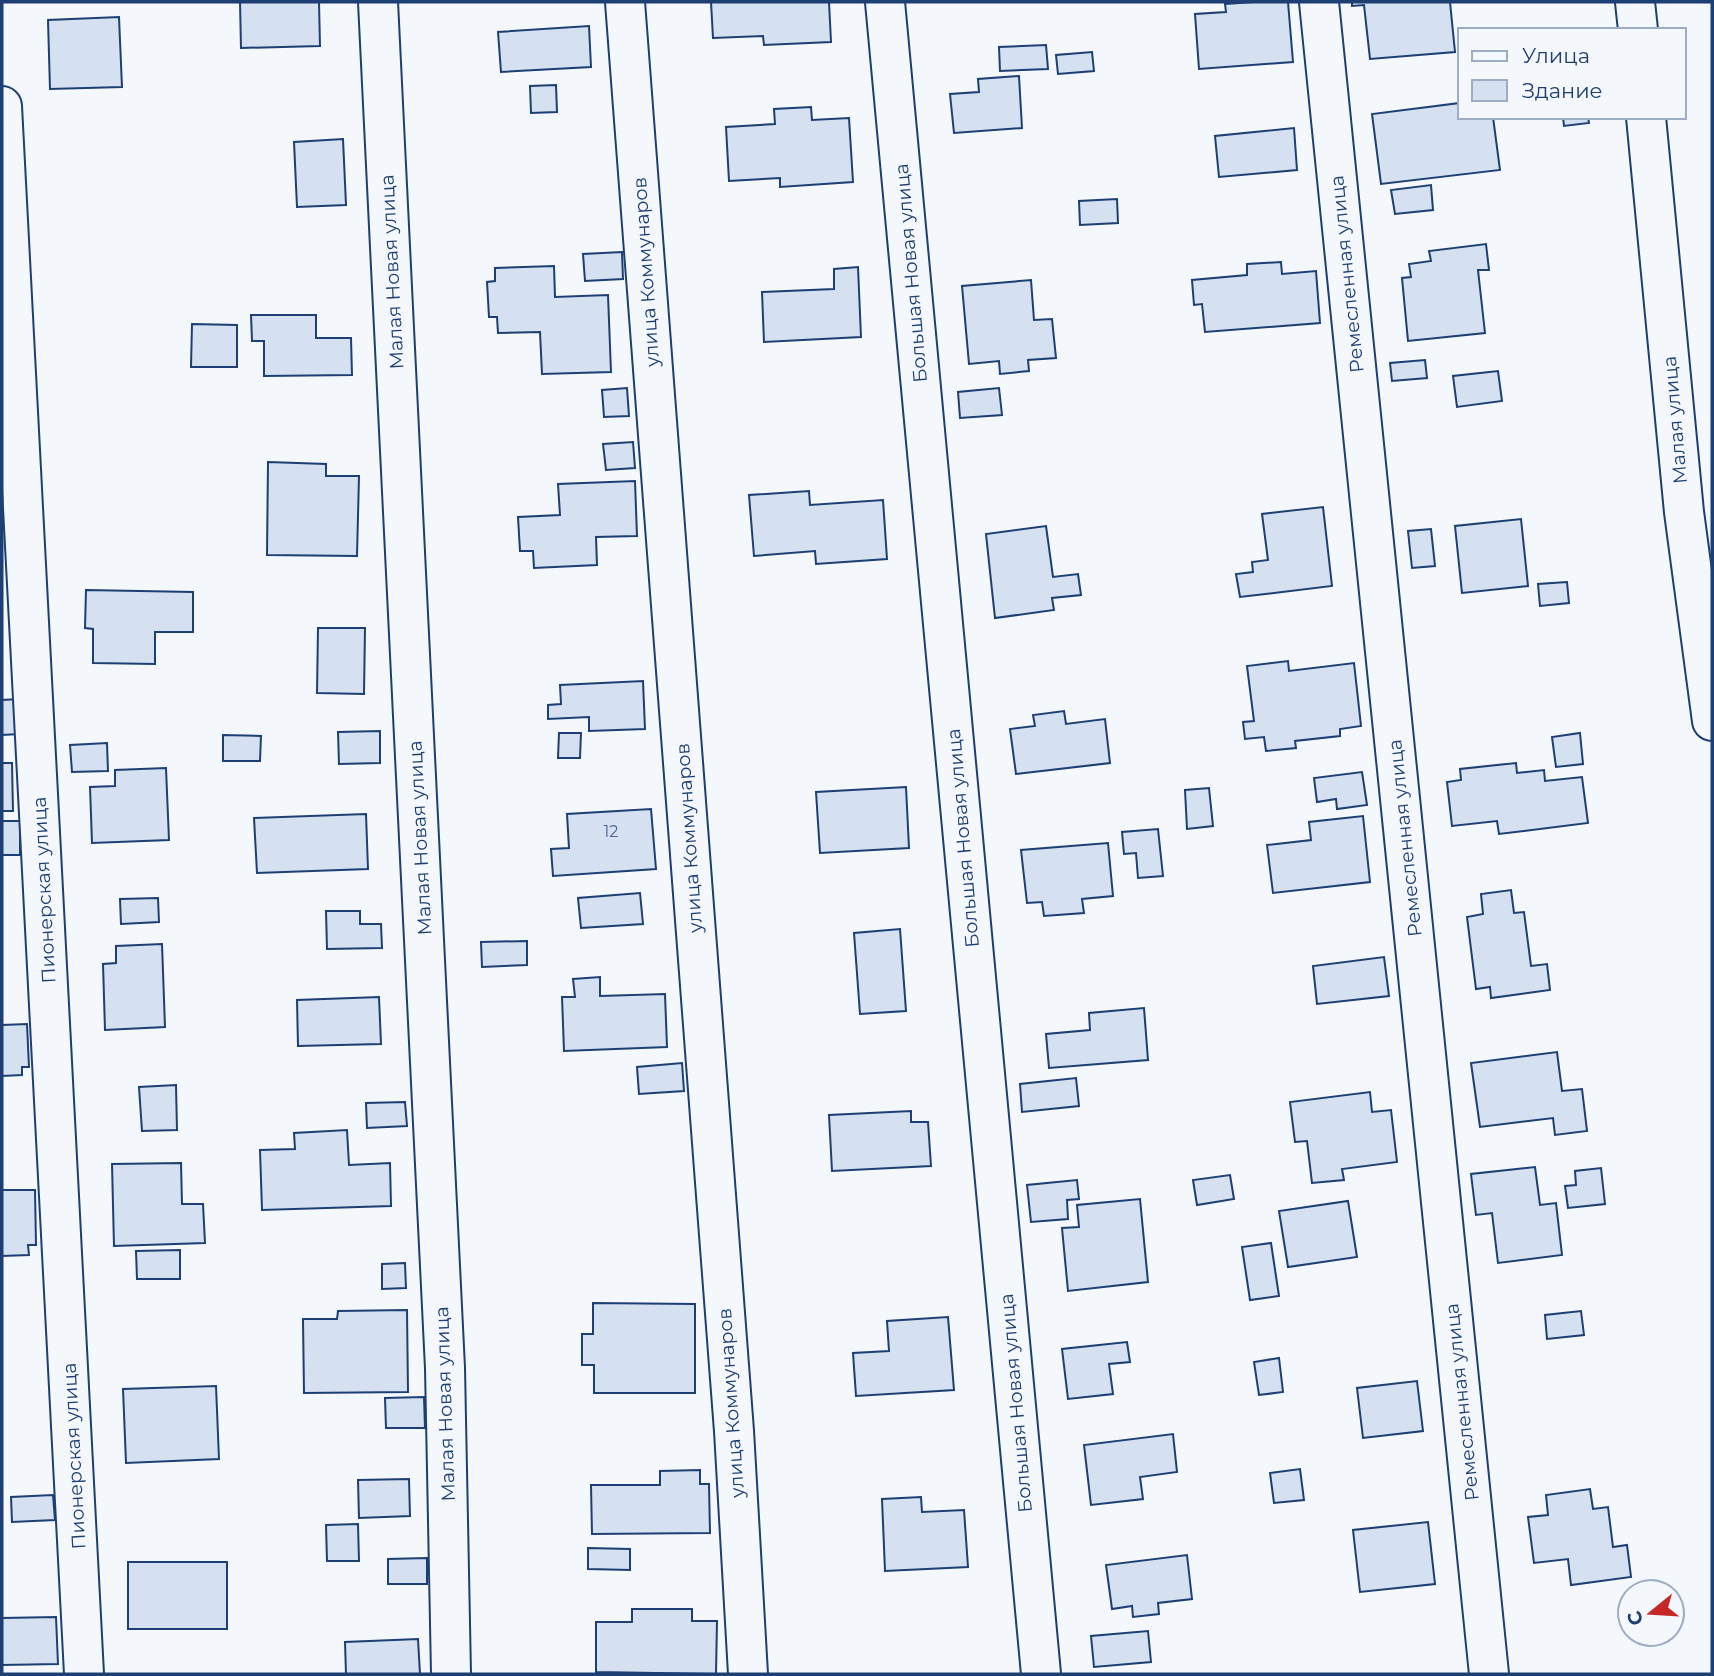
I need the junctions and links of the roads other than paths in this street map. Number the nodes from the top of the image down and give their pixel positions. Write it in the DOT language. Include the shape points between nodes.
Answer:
graph roads {
  1 [pos="378,2"];
  2 [pos="625,2"];
  3 [pos="885,2"];
  4 [pos="1319,2"];
  5 [pos="1635,2"];
  6 [pos="1638,28"];
  7 [pos="2,106"];
  8 [pos="1646,119"];
  9 [pos="1712,721"];
  10 [pos="84,1674"];
  11 [pos="451,1674"];
  12 [pos="748,1674"];
  13 [pos="1041,1674"];
  14 [pos="1489,1674"];
  1 -- 11 [label="street, Малая Новая улица" via="445,1368"];
  2 -- 12 [label="street, улица Коммунаров" via="734,1431"];
  3 -- 13 [label="street, Большая Новая улица"];
  4 -- 14 [label="street, Ремесленная улица"];
  5 -- 6 [label="street"];
  7 -- 10 [label="street, Пионерская улица"];
  8 -- 9 [label="street, Малая улица" via="1684,512"];
}
